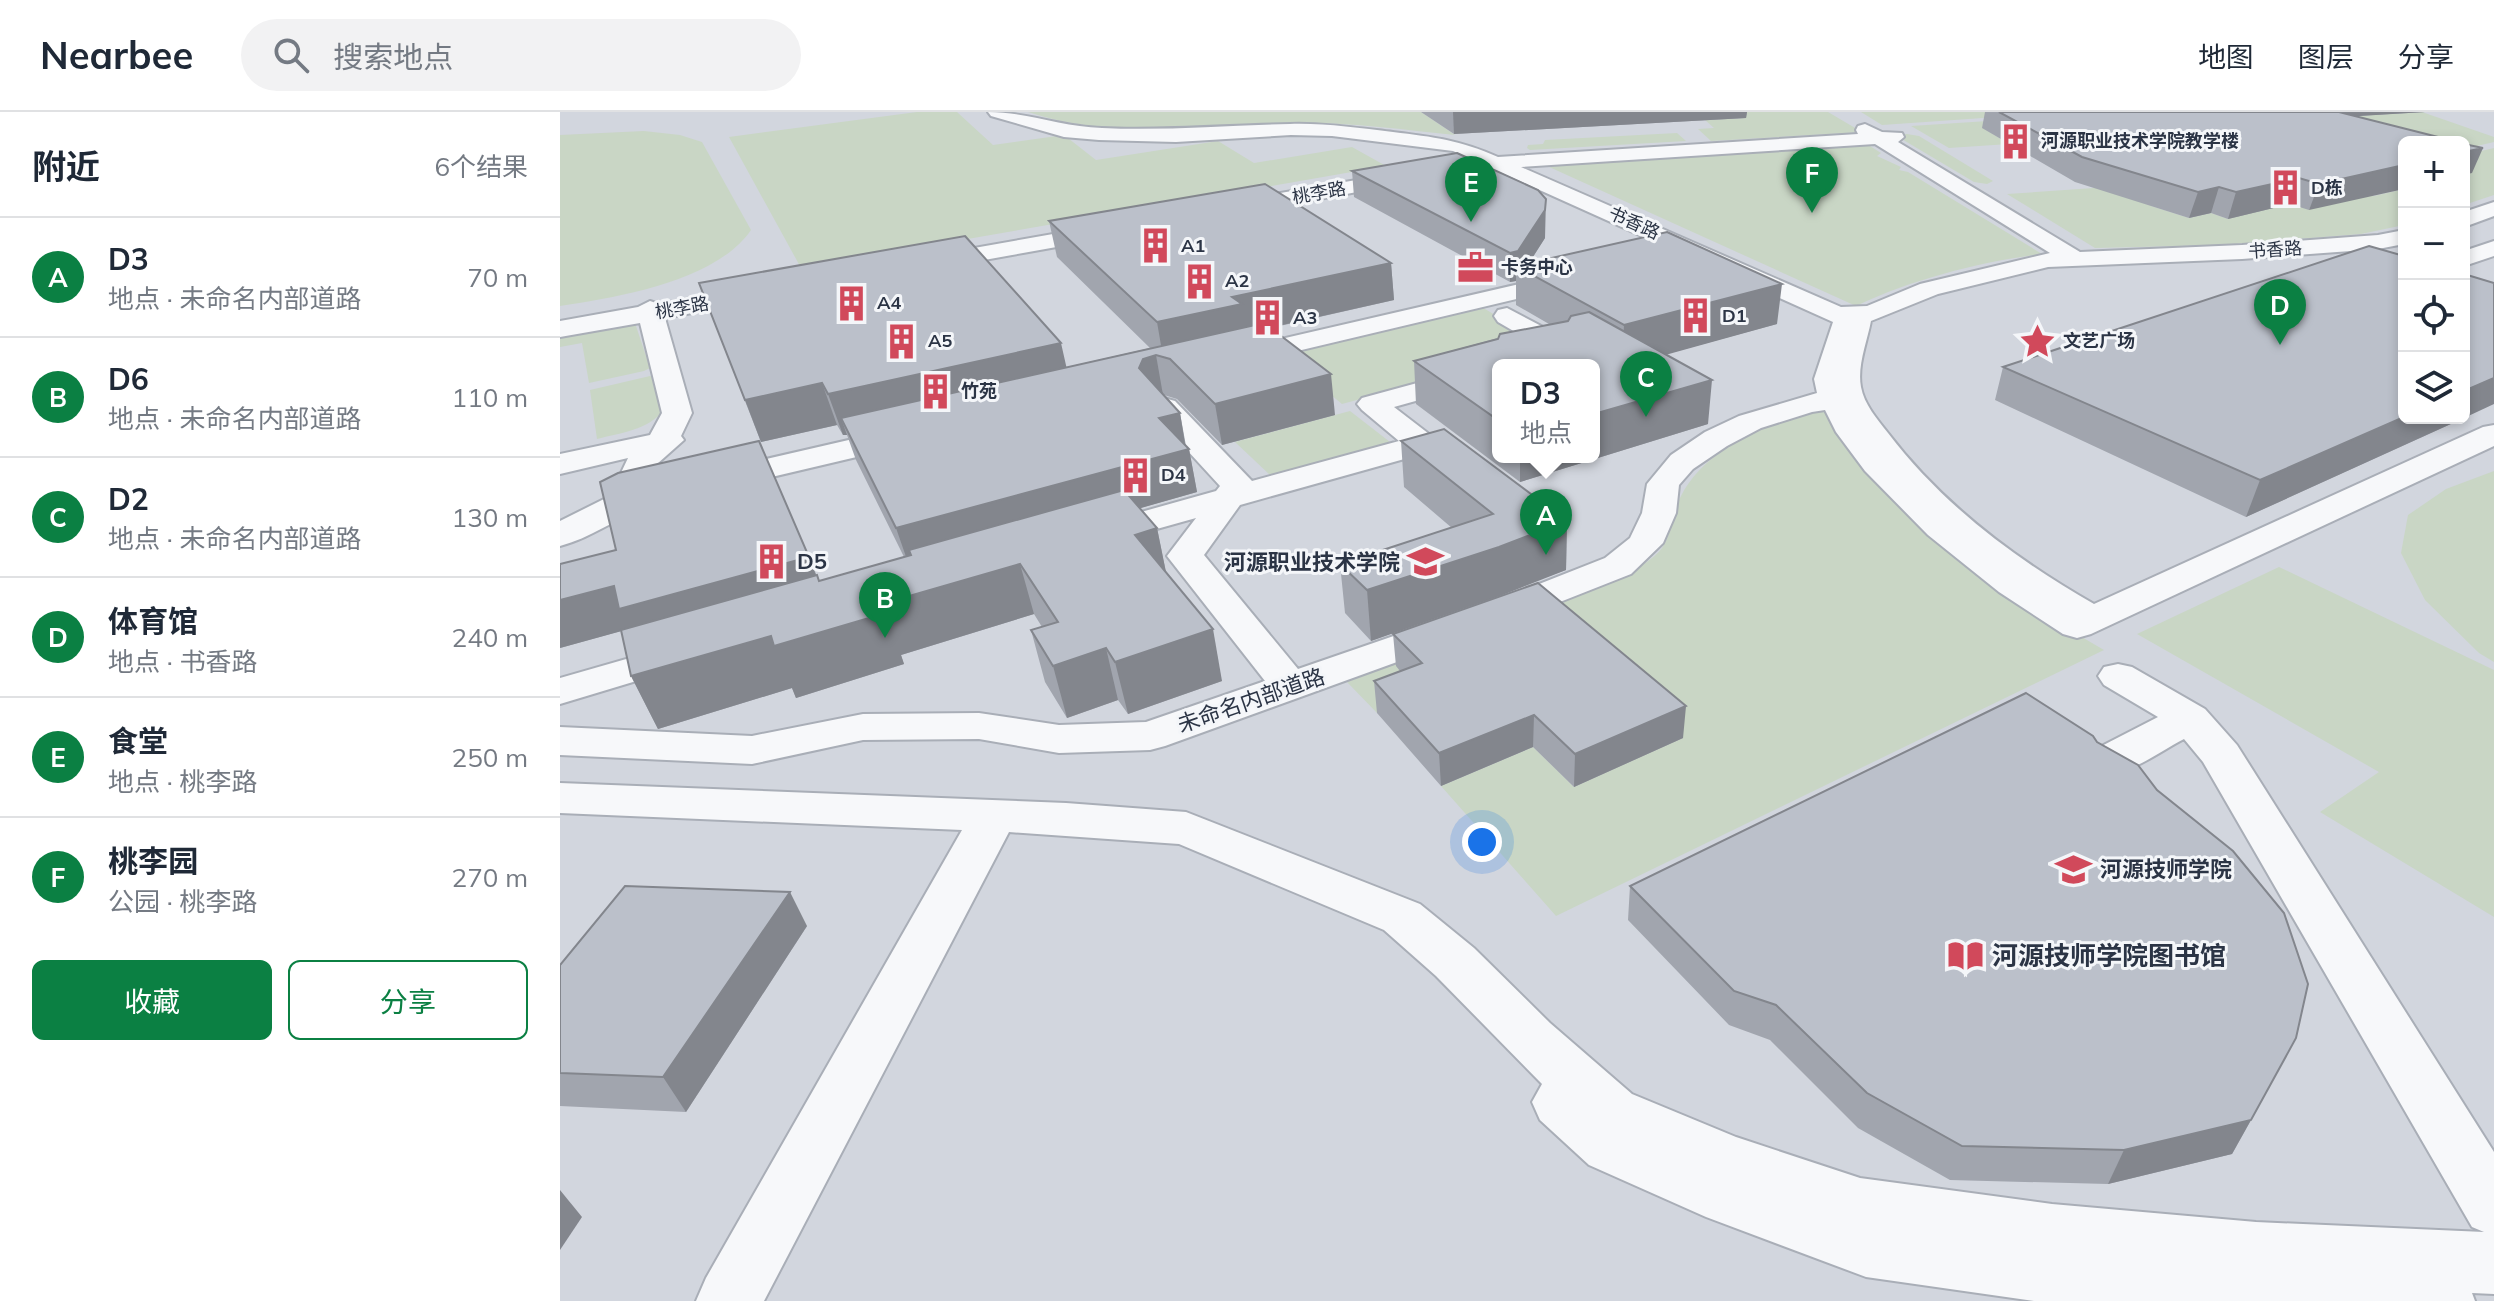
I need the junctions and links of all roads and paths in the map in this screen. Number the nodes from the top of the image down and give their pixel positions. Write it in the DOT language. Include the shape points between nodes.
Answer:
graph roads {
  1 [pos="997,112"];
  2 [pos="1008,112"];
  3 [pos="1850,116"];
  4 [pos="1884,136"];
  5 [pos="1501,160"];
  6 [pos="2494,203"];
  7 [pos="2494,209"];
  8 [pos="1207,211"];
  9 [pos="2470,211"];
  10 [pos="2470,218"];
  11 [pos="1130,225"];
  12 [pos="2398,235"];
  13 [pos="1697,248"];
  14 [pos="2494,248"];
  15 [pos="2083,257"];
  16 [pos="2470,257"];
  17 [pos="1645,260"];
  18 [pos="898,266"];
  19 [pos="1599,271"];
  20 [pos="789,286"];
  21 [pos="657,310"];
  22 [pos="1507,316"];
  23 [pos="1848,316"];
  24 [pos="560,327"];
  25 [pos="1534,359"];
  26 [pos="1214,361"];
  27 [pos="1492,371"];
  28 [pos="1165,393"];
  29 [pos="1843,399"];
  30 [pos="936,426"];
  31 [pos="2494,434"];
  32 [pos="668,441"];
  33 [pos="560,464"];
  34 [pos="665,490"];
  35 [pos="1241,498"];
  36 [pos="560,535"];
  37 [pos="1064,550"];
  38 [pos="2118,676"];
  39 [pos="1302,682"];
  40 [pos="560,691"];
  41 [pos="560,702"];
  42 [pos="2190,718"];
  43 [pos="560,741"];
  44 [pos="2104,763"];
  45 [pos="560,798"];
  46 [pos="560,818"];
  47 [pos="988,826"];
  48 [pos="2494,1207"];
  49 [pos="2494,1263"];
  50 [pos="729,1301"];
  51 [pos="2442,1301"];
  1 -- 5 [label="street, 书香路" via="1064,131 1130,136 1291,129 1371,133 1457,146"];
  2 -- 5 [label="street, 书香路" via="1071,128 1133,134 1293,127 1377,131 1464,144"];
  3 -- 4 [label="street"];
  4 -- 5 [label="street, 桃李路"];
  4 -- 15 [label="street"];
  5 -- 8 [label="street, 桃李路"];
  5 -- 13 [label="street, 书香路"];
  6 -- 9 [label="street"];
  7 -- 10 [label="street"];
  11 -- 18 [label="street"];
  12 -- 15 [label="street, 书香路"];
  13 -- 17 [label="street"];
  13 -- 23 [label="street, 书香路"];
  14 -- 16 [label="street"];
  15 -- 23 [label="street, 书香路" via="2014,262 1920,286"];
  19 -- 26 [label="street"];
  20 -- 21 [label="street, 桃李路"];
  21 -- 24 [label="street, 桃李路"];
  21 -- 32 [label="street" via="677,413"];
  22 -- 25 [label="street" via="1559,348"];
  23 -- 29 [label="street"];
  27 -- 35 [label="street" via="1372,404 1422,444"];
  28 -- 35 [label="street" via="1238,485"];
  29 -- 31 [label="street" via="1862,447 1945,532 2077,626"];
  29 -- 39 [label="street, 未命名内部道路" via="1808,403 1750,422 1682,462 1663,484 1659,513 1645,543 1618,566"];
  30 -- 34 [label="street"];
  32 -- 33 [label="street"];
  32 -- 34 [label="street" via="642,461"];
  34 -- 36 [label="street"];
  35 -- 37 [label="street"];
  35 -- 39 [label="street" via="1185,556"];
  38 -- 42 [label="street"];
  39 -- 43 [label="street, 未命名内部道路" via="1150,736 1059,739 979,726 863,727 752,750"];
  40 -- 41 [label="street" via="713,652"];
  42 -- 44 [label="street"];
  42 -- 48 [label="street" via="2221,755"];
  45 -- 47 [label="street"];
  46 -- 47 [label="street"];
  47 -- 49 [label="street" via="1186,828 1402,917 1611,1112 1724,1160 1860,1207 2052,1234 2256,1252"];
  47 -- 50 [label="street"];
  47 -- 51 [label="street" via="1177,850 1392,940 1513,1060 1610,1146 1728,1197 1866,1247 2078,1275 2273,1293"];
}
